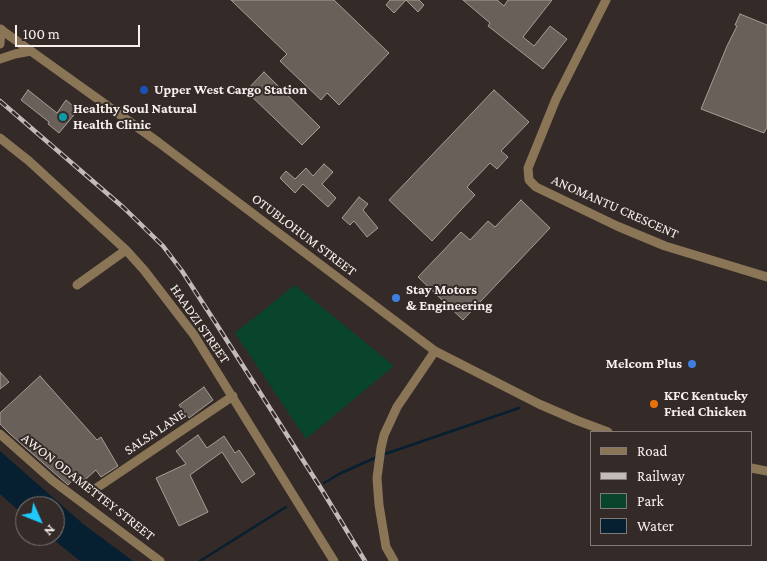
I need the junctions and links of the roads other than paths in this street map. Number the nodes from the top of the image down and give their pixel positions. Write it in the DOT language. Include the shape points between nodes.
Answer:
graph roads {
  1 [pos="606,0"];
  2 [pos="0,29"];
  3 [pos="0,44"];
  4 [pos="31,51"];
  5 [pos="0,60"];
  6 [pos="0,138"];
  7 [pos="126,250"];
  8 [pos="767,277"];
  9 [pos="77,285"];
  10 [pos="435,351"];
  11 [pos="233,396"];
  12 [pos="605,431"];
  13 [pos="0,434"];
  14 [pos="752,468"];
  15 [pos="767,471"];
  16 [pos="92,491"];
  17 [pos="160,561"];
  18 [pos="334,561"];
  19 [pos="394,561"];
  1 -- 8 [label="street, ANOMANTU CRESCENT" via="556,99 528,168 529,180 545,192 665,246"];
  2 -- 3 [label="street"];
  2 -- 4 [label="street, OTUBLOHUM STREET"];
  4 -- 5 [label="street"];
  4 -- 10 [label="street, OTUBLOHUM STREET" via="158,142"];
  6 -- 7 [label="street, HAADZI STREET"];
  7 -- 9 [label="street"];
  7 -- 11 [label="street, HAADZI STREET" via="194,335"];
  10 -- 12 [label="street, OTUBLOHUM STREET" via="540,404"];
  10 -- 19 [label="street" via="397,407 380,448 378,505 386,547"];
  11 -- 16 [label="street, SALSA LANE"];
  11 -- 18 [label="street, HAADZI STREET"];
  13 -- 17 [label="street, AWON ODAMETTEY STREET" via="53,481"];
  14 -- 15 [label="street"];
}
